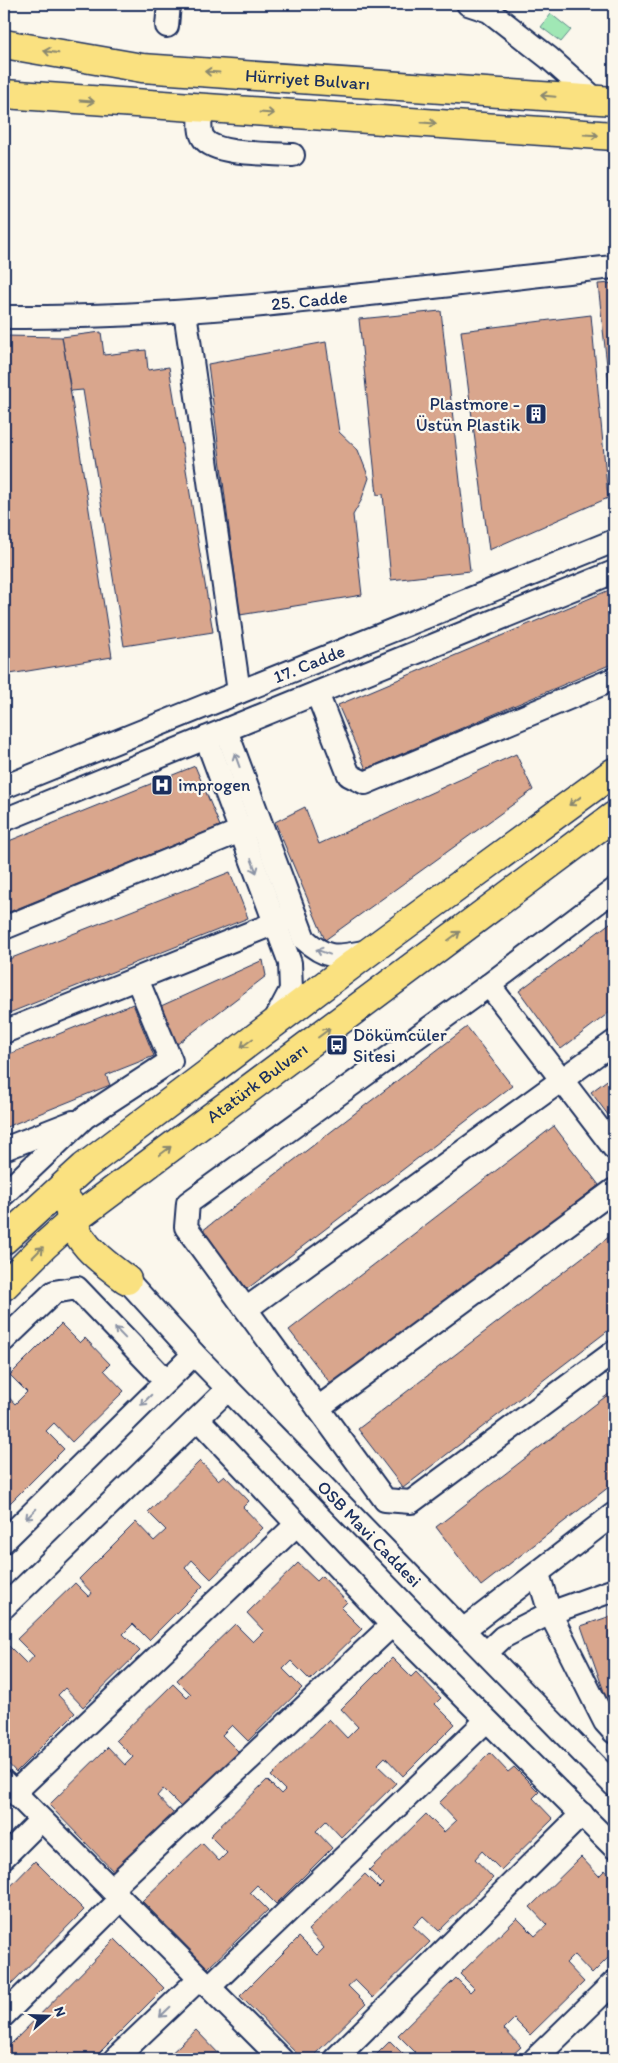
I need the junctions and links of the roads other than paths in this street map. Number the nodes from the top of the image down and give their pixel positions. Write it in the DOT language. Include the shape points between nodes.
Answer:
graph roads {
  1 [pos="170,4"];
  2 [pos="468,4"];
  3 [pos="167,26"];
  4 [pos="4,44"];
  5 [pos="4,94"];
  6 [pos="605,101"];
  7 [pos="201,108"];
  8 [pos="614,136"];
  9 [pos="292,155"];
  10 [pos="614,267"];
  11 [pos="185,312"];
  12 [pos="4,317"];
  13 [pos="614,541"];
  14 [pos="614,572"];
  15 [pos="614,679"];
  16 [pos="239,692"];
  17 [pos="316,693"];
  18 [pos="216,734"];
  19 [pos="614,772"];
  20 [pos="4,788"];
  21 [pos="614,816"];
  22 [pos="4,820"];
  23 [pos="251,827"];
  24 [pos="614,890"];
  25 [pos="285,919"];
  26 [pos="4,928"];
  27 [pos="370,951"];
  28 [pos="137,980"];
  29 [pos="489,985"];
  30 [pos="273,1023"];
  31 [pos="4,1032"];
  32 [pos="614,1042"];
  33 [pos="563,1080"];
  34 [pos="85,1117"];
  35 [pos="614,1148"];
  36 [pos="4,1149"];
  37 [pos="84,1167"];
  38 [pos="614,1190"];
  39 [pos="4,1194"];
  40 [pos="102,1198"];
  41 [pos="71,1222"];
  42 [pos="4,1240"];
  43 [pos="127,1280"];
  44 [pos="4,1286"];
  45 [pos="246,1309"];
  46 [pos="4,1340"];
  47 [pos="614,1352"];
  48 [pos="194,1354"];
  49 [pos="166,1381"];
  50 [pos="228,1389"];
  51 [pos="318,1408"];
  52 [pos="198,1419"];
  53 [pos="614,1514"];
  54 [pos="296,1525"];
  55 [pos="4,1541"];
  56 [pos="538,1574"];
  57 [pos="614,1590"];
  58 [pos="4,1607"];
  59 [pos="550,1613"];
  60 [pos="392,1625"];
  61 [pos="463,1630"];
  62 [pos="486,1653"];
  63 [pos="486,1721"];
  64 [pos="611,1724"];
  65 [pos="614,1785"];
  66 [pos="9,1788"];
  67 [pos="582,1814"];
  68 [pos="41,1820"];
  69 [pos="614,1846"];
  70 [pos="4,1857"];
  71 [pos="116,1894"];
  72 [pos="204,1982"];
  73 [pos="614,1982"];
  74 [pos="4,2015"];
  75 [pos="116,2059"];
  76 [pos="281,2059"];
  77 [pos="335,2059"];
  78 [pos="535,2059"];
  1 -- 3 [label="street"];
  2 -- 6 [label="street" via="489,11"];
  6 -- 4 [label="main road, Hürriyet Bulvarı, one-way" via="142,68"];
  5 -- 7 [label="main road, Hürriyet Bulvarı, one-way"];
  7 -- 8 [label="main road, Hürriyet Bulvarı, one-way"];
  7 -- 9 [label="street" via="200,132 209,144 223,150"];
  10 -- 11 [label="street, 25. Cadde"];
  11 -- 12 [label="street, 25. Cadde"];
  11 -- 16 [label="street"];
  13 -- 16 [label="street, 17. Cadde"];
  14 -- 17 [label="street"];
  15 -- 17 [label="street" via="365,783 349,775"];
  16 -- 20 [label="street, 17. Cadde"];
  17 -- 18 [label="street"];
  18 -- 22 [label="street"];
  18 -- 23 [label="street"];
  19 -- 27 [label="main road, one-way"];
  40 -- 21 [label="main road, Atatürk Bulvarı, one-way"];
  23 -- 25 [label="street"];
  23 -- 26 [label="street"];
  24 -- 29 [label="street"];
  27 -- 25 [label="street, one-way" via="338,957 318,952"];
  25 -- 28 [label="street"];
  25 -- 30 [label="street" via="291,990"];
  27 -- 30 [label="main road"];
  28 -- 31 [label="street"];
  28 -- 34 [label="street" via="171,1060"];
  29 -- 33 [label="street"];
  29 -- 45 [label="street" via="188,1203 186,1227"];
  30 -- 37 [label="main road, one-way"];
  32 -- 33 [label="street"];
  33 -- 35 [label="street"];
  33 -- 45 [label="street"];
  34 -- 36 [label="street"];
  34 -- 39 [label="street"];
  37 -- 41 [label="main road" via="69,1200"];
  37 -- 42 [label="main road"];
  38 -- 51 [label="street"];
  40 -- 41 [label="main road, Atatürk Bulvarı"];
  40 -- 43 [label="main road" via="97,1231"];
  41 -- 43 [label="main road" via="82,1240 104,1263"];
  44 -- 41 [label="main road, Atatürk Bulvarı, one-way"];
  43 -- 48 [label="street, OSB Mavi Caddesi"];
  45 -- 51 [label="street"];
  49 -- 46 [label="street, one-way" via="77,1288 54,1292"];
  47 -- 51 [label="street" via="411,1502 385,1500"];
  48 -- 49 [label="street"];
  48 -- 50 [label="street, OSB Mavi Caddesi"];
  49 -- 55 [label="street, one-way"];
  50 -- 52 [label="street"];
  50 -- 61 [label="street, OSB Mavi Caddesi"];
  52 -- 54 [label="street"];
  52 -- 58 [label="street"];
  53 -- 56 [label="street"];
  54 -- 60 [label="street"];
  54 -- 66 [label="street"];
  56 -- 59 [label="street"];
  56 -- 61 [label="street"];
  57 -- 59 [label="street"];
  59 -- 62 [label="street" via="503,1637"];
  59 -- 64 [label="street"];
  60 -- 63 [label="street"];
  60 -- 71 [label="street"];
  61 -- 62 [label="street, OSB Mavi Caddesi"];
  62 -- 65 [label="street, OSB Mavi Caddesi"];
  63 -- 67 [label="street"];
  63 -- 72 [label="street"];
  66 -- 68 [label="street"];
  67 -- 69 [label="street"];
  67 -- 77 [label="street"];
  68 -- 70 [label="street"];
  68 -- 71 [label="street"];
  71 -- 72 [label="street"];
  71 -- 74 [label="street"];
  72 -- 75 [label="street, one-way"];
  72 -- 76 [label="street"];
  73 -- 78 [label="street"];
}
